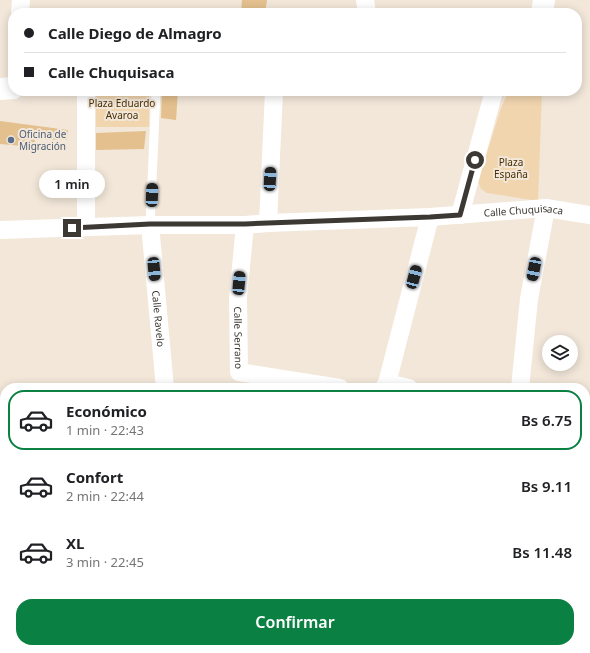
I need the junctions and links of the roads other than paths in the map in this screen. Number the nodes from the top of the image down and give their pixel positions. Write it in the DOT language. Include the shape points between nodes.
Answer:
graph roads {
  1 [pos="86,96"];
  2 [pos="156,96"];
  3 [pos="274,96"];
  4 [pos="493,96"];
  5 [pos="546,208"];
  6 [pos="460,215"];
  7 [pos="590,216"];
  8 [pos="430,217"];
  9 [pos="268,223"];
  10 [pos="150,224"];
  11 [pos="245,224"];
  12 [pos="86,227"];
  13 [pos="0,230"];
  14 [pos="165,383"];
  15 [pos="308,383"];
  16 [pos="387,383"];
  17 [pos="521,383"];
  1 -- 12 [label="street"];
  2 -- 10 [label="lane"];
  3 -- 9 [label="street"];
  4 -- 6 [label="street"];
  5 -- 6 [label="street, Calle Chuquisaca"];
  5 -- 7 [label="street, Calle Chuquisaca"];
  5 -- 17 [label="street" via="529,299"];
  6 -- 8 [label="street, Calle Chuquisaca"];
  8 -- 9 [label="street, Calle Chuquisaca"];
  8 -- 16 [label="street"];
  9 -- 11 [label="street, Calle Chuquisaca"];
  10 -- 11 [label="street, Calle Chuquisaca"];
  10 -- 12 [label="street, Calle Chuquisaca"];
  10 -- 14 [label="street, Calle Ravelo"];
  11 -- 15 [label="street, Calle Serrano" via="238,298 239,372"];
  12 -- 13 [label="street, Calle Chuquisaca"];
}
